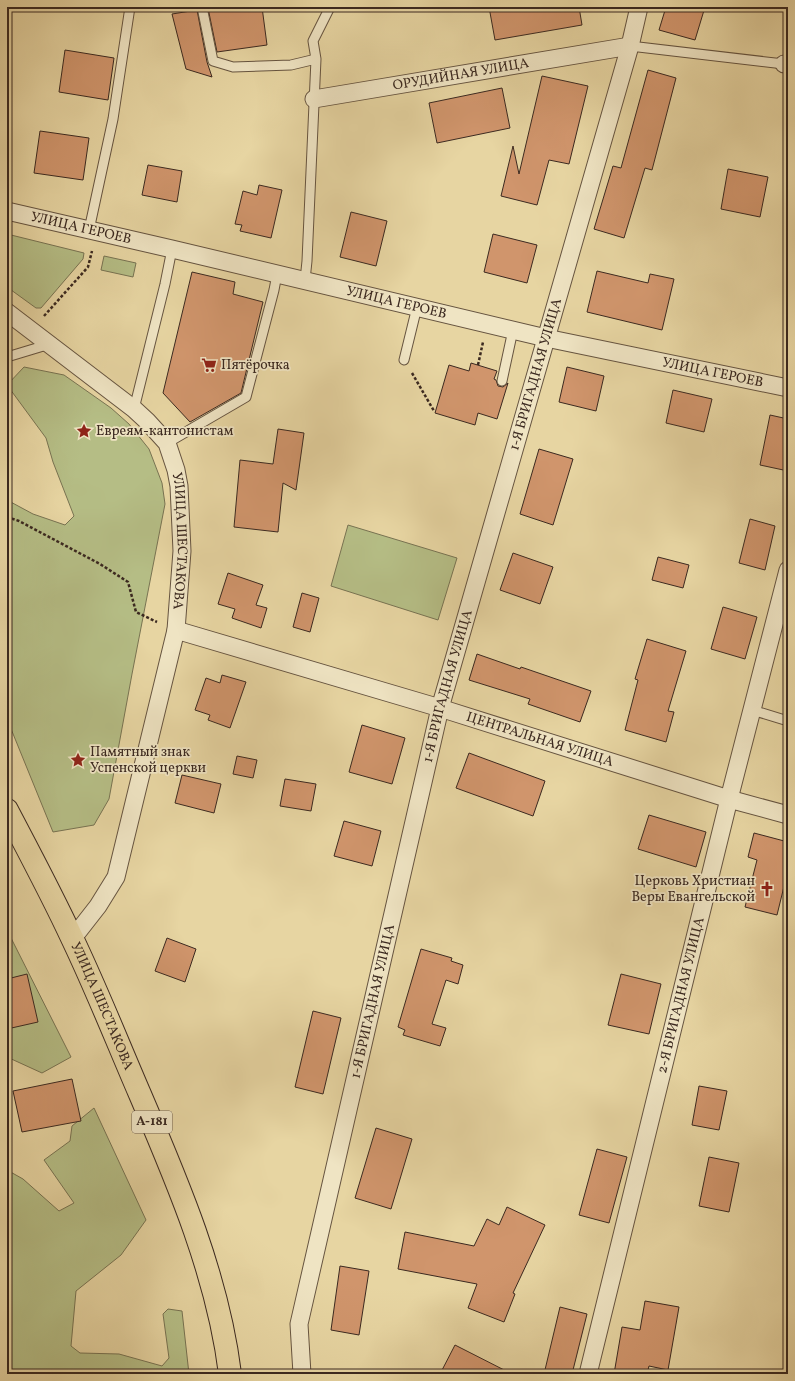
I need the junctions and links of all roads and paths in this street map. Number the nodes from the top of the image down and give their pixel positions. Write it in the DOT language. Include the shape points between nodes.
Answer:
graph roads {
  1 [pos="130,7"];
  2 [pos="202,7"];
  3 [pos="330,7"];
  4 [pos="639,7"];
  5 [pos="630,46"];
  6 [pos="316,58"];
  7 [pos="786,64"];
  8 [pos="314,99"];
  9 [pos="7,211"];
  10 [pos="89,230"];
  11 [pos="172,248"];
  12 [pos="92,250"];
  13 [pos="277,274"];
  14 [pos="305,280"];
  15 [pos="417,307"];
  16 [pos="7,312"];
  17 [pos="43,316"];
  18 [pos="513,330"];
  19 [pos="546,338"];
  20 [pos="50,344"];
  21 [pos="482,345"];
  22 [pos="7,356"];
  23 [pos="404,360"];
  24 [pos="478,365"];
  25 [pos="502,381"];
  26 [pos="788,388"];
  27 [pos="134,409"];
  28 [pos="434,411"];
  29 [pos="167,443"];
  30 [pos="7,517"];
  31 [pos="788,570"];
  32 [pos="176,630"];
  33 [pos="440,708"];
  34 [pos="752,710"];
  35 [pos="788,721"];
  36 [pos="728,799"];
  37 [pos="7,810"];
  38 [pos="788,816"];
  39 [pos="73,938"];
  40 [pos="230,1374"];
  41 [pos="302,1374"];
  42 [pos="588,1374"];
  1 -- 10 [label="lane" via="113,119"];
  2 -- 6 [label="lane" via="213,61 233,67 291,65"];
  3 -- 6 [label="lane" via="313,41"];
  4 -- 5 [label="street, 1-Я БРИГАДНАЯ УЛИЦА"];
  5 -- 7 [label="lane, ОРУДИЙНАЯ УЛИЦА"];
  5 -- 8 [label="street, ОРУДИЙНАЯ УЛИЦА"];
  5 -- 19 [label="street, 1-Я БРИГАДНАЯ УЛИЦА"];
  6 -- 8 [label="lane"];
  8 -- 14 [label="lane"];
  9 -- 10 [label="street, УЛИЦА ГЕРОЕВ"];
  10 -- 11 [label="street, УЛИЦА ГЕРОЕВ"];
  11 -- 13 [label="street, УЛИЦА ГЕРОЕВ"];
  11 -- 27 [label="lane"];
  12 -- 17 [label="path" via="88,267"];
  13 -- 14 [label="street, УЛИЦА ГЕРОЕВ"];
  13 -- 29 [label="lane" via="246,397"];
  14 -- 15 [label="street, УЛИЦА ГЕРОЕВ"];
  15 -- 18 [label="street, УЛИЦА ГЕРОЕВ"];
  15 -- 23 [label="lane"];
  16 -- 20 [label="street, УЛИЦА ШЕСТАКОВА"];
  18 -- 19 [label="street, УЛИЦА ГЕРОЕВ"];
  18 -- 25 [label="lane"];
  19 -- 26 [label="street, УЛИЦА ГЕРОЕВ"];
  19 -- 33 [label="street, 1-Я БРИГАДНАЯ УЛИЦА"];
  20 -- 22 [label="lane"];
  20 -- 27 [label="street, УЛИЦА ШЕСТАКОВА"];
  21 -- 24 [label="path"];
  23 -- 28 [label="path"];
  27 -- 29 [label="street, УЛИЦА ШЕСТАКОВА"];
  29 -- 32 [label="street, УЛИЦА ШЕСТАКОВА" via="179,486 182,550"];
  30 -- 32 [label="path" via="100,564 128,582 136,612"];
  31 -- 34 [label="street, 2-Я БРИГАДНАЯ УЛИЦА"];
  32 -- 33 [label="street, ЦЕНТРАЛЬНАЯ УЛИЦА"];
  32 -- 39 [label="street, УЛИЦА ШЕСТАКОВА" via="116,877"];
  33 -- 36 [label="street, ЦЕНТРАЛЬНАЯ УЛИЦА"];
  33 -- 41 [label="street, 1-Я БРИГАДНАЯ УЛИЦА" via="299,1324"];
  34 -- 35 [label="lane"];
  34 -- 36 [label="street, 2-Я БРИГАДНАЯ УЛИЦА"];
  36 -- 38 [label="street, ЦЕНТРАЛЬНАЯ УЛИЦА"];
  36 -- 42 [label="street, 2-Я БРИГАДНАЯ УЛИЦА"];
  37 -- 39 [label="main road, А-181"];
  39 -- 40 [label="main road, УЛИЦА ШЕСТАКОВА / А-181" via="163,1148 197,1237 219,1311"];
}
